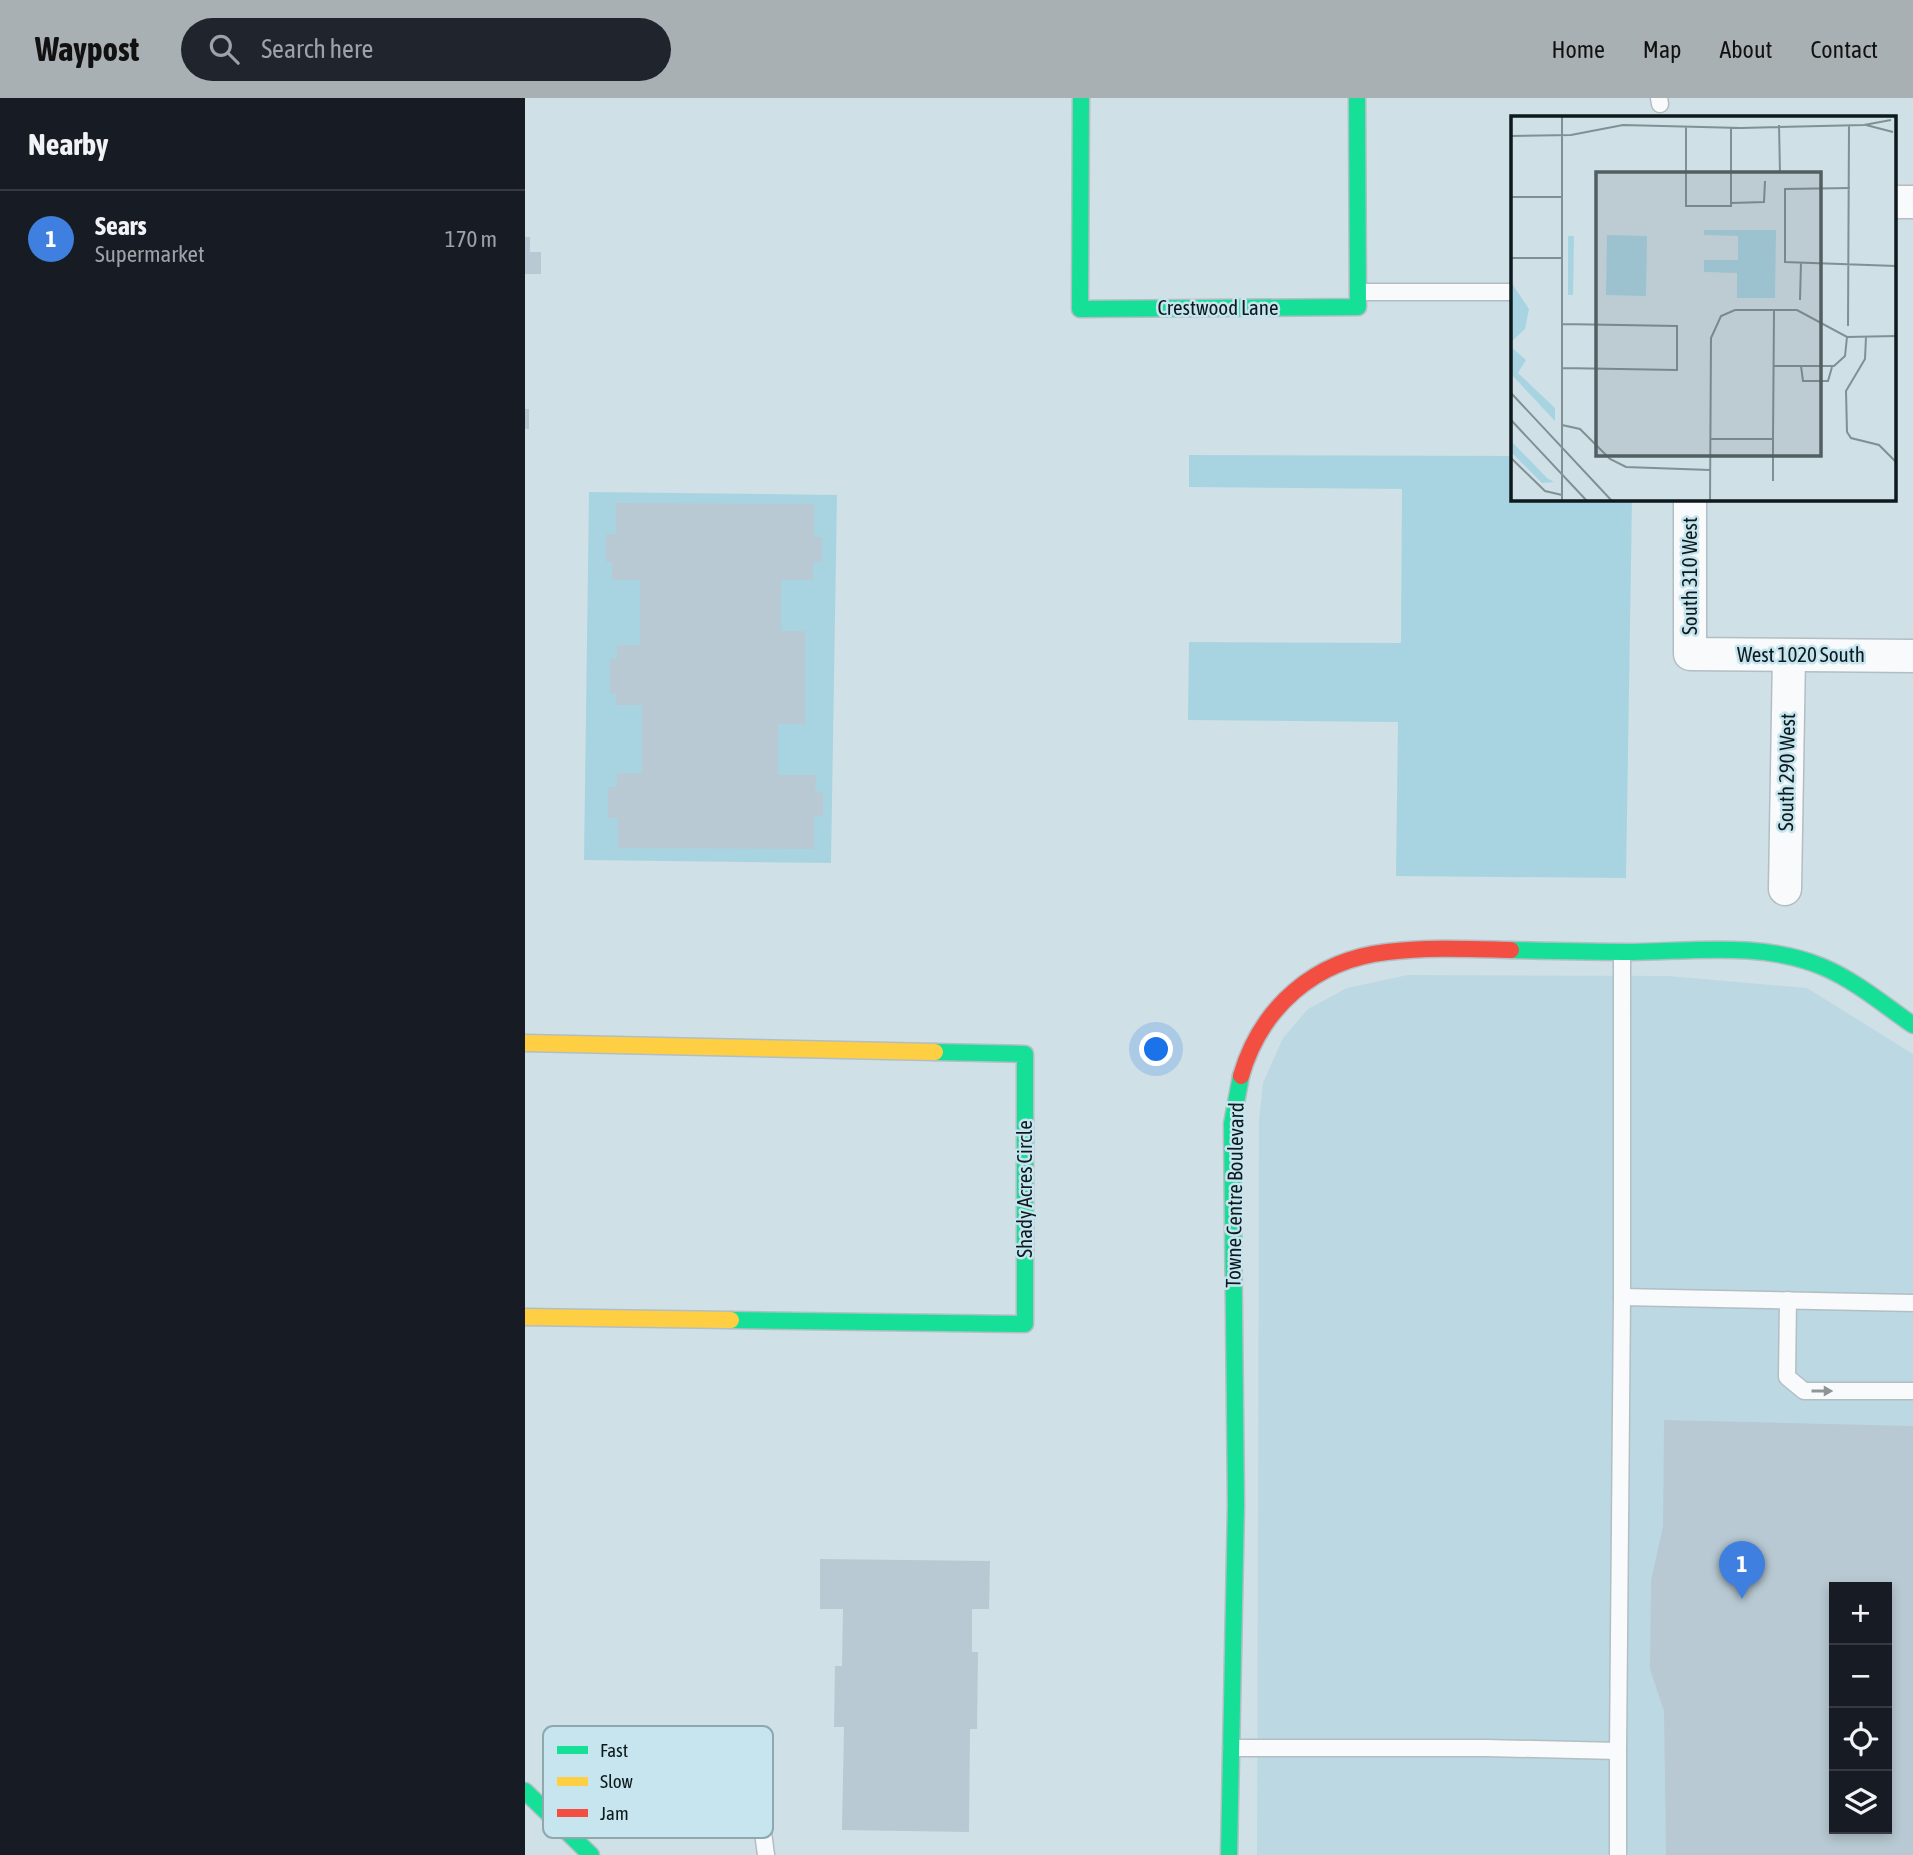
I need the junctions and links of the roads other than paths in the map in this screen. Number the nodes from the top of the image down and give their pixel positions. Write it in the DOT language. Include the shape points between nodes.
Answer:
graph roads {
  1 [pos="1081,98"];
  2 [pos="1357,98"];
  3 [pos="1895,202"];
  4 [pos="1913,202"];
  5 [pos="1358,292"];
  6 [pos="1511,292"];
  7 [pos="1690,500"];
  8 [pos="1690,654"];
  9 [pos="1789,655"];
  10 [pos="1913,656"];
  11 [pos="1785,889"];
  12 [pos="1622,952"];
  13 [pos="1913,1025"];
  14 [pos="525,1043"];
  15 [pos="1622,1297"];
  16 [pos="1788,1300"];
  17 [pos="1913,1303"];
  18 [pos="525,1317"];
  19 [pos="1913,1391"];
  20 [pos="1231,1748"];
  21 [pos="1618,1751"];
  22 [pos="525,1791"];
  23 [pos="543,1808"];
  24 [pos="573,1838"];
  25 [pos="591,1855"];
  26 [pos="1229,1855"];
  27 [pos="1618,1855"];
  1 -- 5 [label="street, Crestwood Lane" via="1080,309 1358,307"];
  2 -- 5 [label="street"];
  3 -- 4 [label="street"];
  5 -- 6 [label="lane"];
  7 -- 8 [label="street, South 310 West"];
  8 -- 9 [label="street, West 1020 South"];
  9 -- 10 [label="street, West 1020 South"];
  9 -- 11 [label="street, South 290 West"];
  12 -- 13 [label="street, Towne Centre Boulevard" via="1790,956 1828,970"];
  12 -- 15 [label="lane"];
  12 -- 20 [label="street, Towne Centre Boulevard" via="1412,950 1364,956 1313,976 1293,991 1255,1038 1239,1078 1232,1124 1235,1517"];
  14 -- 18 [label="street, Shady Acres Circle" via="1025,1054 1025,1324"];
  15 -- 16 [label="lane"];
  15 -- 21 [label="lane"];
  16 -- 17 [label="lane"];
  16 -- 19 [label="lane, one-way" via="1787,1377 1804,1391"];
  20 -- 21 [label="lane"];
  20 -- 26 [label="street, Towne Centre Boulevard"];
  21 -- 27 [label="lane"];
  22 -- 23 [label="street"];
  24 -- 25 [label="street"];
}
